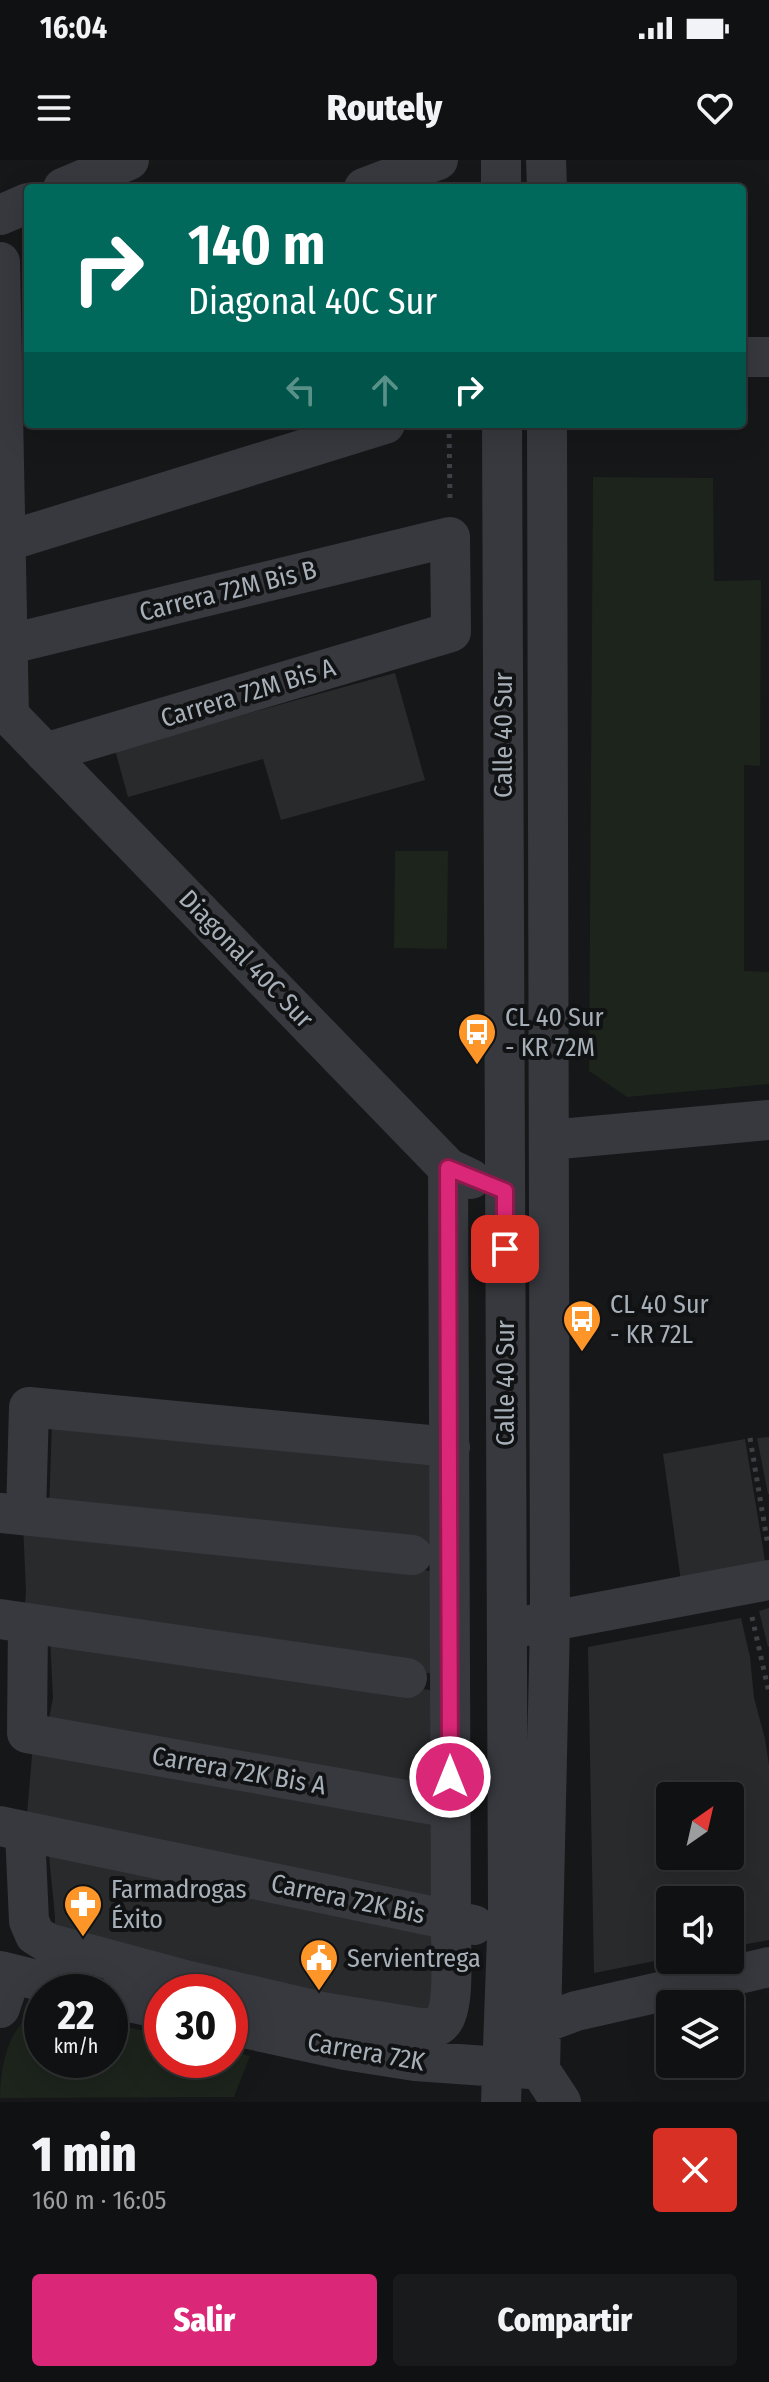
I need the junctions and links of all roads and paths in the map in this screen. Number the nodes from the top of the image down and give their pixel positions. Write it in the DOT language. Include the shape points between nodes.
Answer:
graph roads {
  1 [pos="129,160"];
  2 [pos="438,160"];
  3 [pos="501,160"];
  4 [pos="546,160"];
  5 [pos="72,184"];
  6 [pos="375,184"];
  7 [pos="501,184"];
  8 [pos="547,184"];
  9 [pos="24,205"];
  10 [pos="0,215"];
  11 [pos="0,262"];
  12 [pos="15,321"];
  13 [pos="746,357"];
  14 [pos="769,357"];
  15 [pos="15,428"];
  16 [pos="372,428"];
  17 [pos="449,428"];
  18 [pos="502,428"];
  19 [pos="547,428"];
  20 [pos="450,537"];
  21 [pos="5,542"];
  22 [pos="6,645"];
  23 [pos="5,711"];
  24 [pos="45,753"];
  25 [pos="769,1120"];
  26 [pos="549,1140"];
  27 [pos="448,1168"];
  28 [pos="505,1191"];
  29 [pos="750,1438"];
  30 [pos="450,1447"];
  31 [pos="13,1514"];
  32 [pos="412,1555"];
  33 [pos="761,1573"];
  34 [pos="14,1621"];
  35 [pos="550,1621"];
  36 [pos="507,1629"];
  37 [pos="407,1678"];
  38 [pos="769,1693"];
  39 [pos="451,1808"];
  40 [pos="13,1829"];
  41 [pos="451,1920"];
  42 [pos="507,1932"];
  43 [pos="769,1967"];
  44 [pos="87,1974"];
  45 [pos="3,1975"];
  46 [pos="24,1976"];
  47 [pos="128,1985"];
  48 [pos="553,2007"];
  49 [pos="248,2029"];
  50 [pos="526,2086"];
  1 -- 5 [label="street"];
  2 -- 6 [label="street"];
  3 -- 7 [label="street"];
  4 -- 8 [label="street"];
  9 -- 10 [label="street"];
  11 -- 12 [label="street"];
  12 -- 15 [label="street"];
  13 -- 14 [label="street"];
  15 -- 21 [label="street"];
  16 -- 21 [label="street"];
  17 -- 20 [label="path"];
  18 -- 28 [label="street, Calle 40 Sur"];
  19 -- 26 [label="street, Calle 40 Sur"];
  20 -- 22 [label="street, Carrera 72M Bis B"];
  20 -- 24 [label="street, Carrera 72M Bis A" via="451,632"];
  21 -- 22 [label="street"];
  22 -- 23 [label="street"];
  23 -- 24 [label="street, Diagonal 40C Sur"];
  24 -- 27 [label="street, Diagonal 40C Sur"];
  25 -- 26 [label="street"];
  26 -- 35 [label="street, Calle 40 Sur"];
  27 -- 28 [label="street, Diagonal 40C Sur"];
  27 -- 30 [label="street"];
  28 -- 36 [label="street, Calle 40 Sur"];
  29 -- 33 [label="path"];
  30 -- 31 [label="street" via="29,1407"];
  30 -- 39 [label="street"];
  31 -- 32 [label="street"];
  33 -- 35 [label="street"];
  33 -- 38 [label="path"];
  34 -- 37 [label="street"];
  34 -- 39 [label="street, Carrera 72K Bis A" via="27,1733"];
  35 -- 36 [label="street"];
  35 -- 48 [label="street, Calle 40 Sur"];
  36 -- 42 [label="street, Calle 40 Sur"];
  39 -- 41 [label="street"];
  40 -- 41 [label="street, Carrera 72K Bis"];
  40 -- 44 [label="street, Carrera 72K" via="35,1935"];
  41 -- 42 [label="street, Carrera 72K Bis"];
  41 -- 47 [label="street, Carrera 72K" via="447,2014 435,2028"];
  42 -- 50 [label="street, Calle 40 Sur"];
  43 -- 48 [label="street"];
  45 -- 46 [label="street, Carrera 72K"];
  48 -- 50 [label="street, Calle 40 Sur"];
  49 -- 50 [label="street, Carrera 72K"];
}
